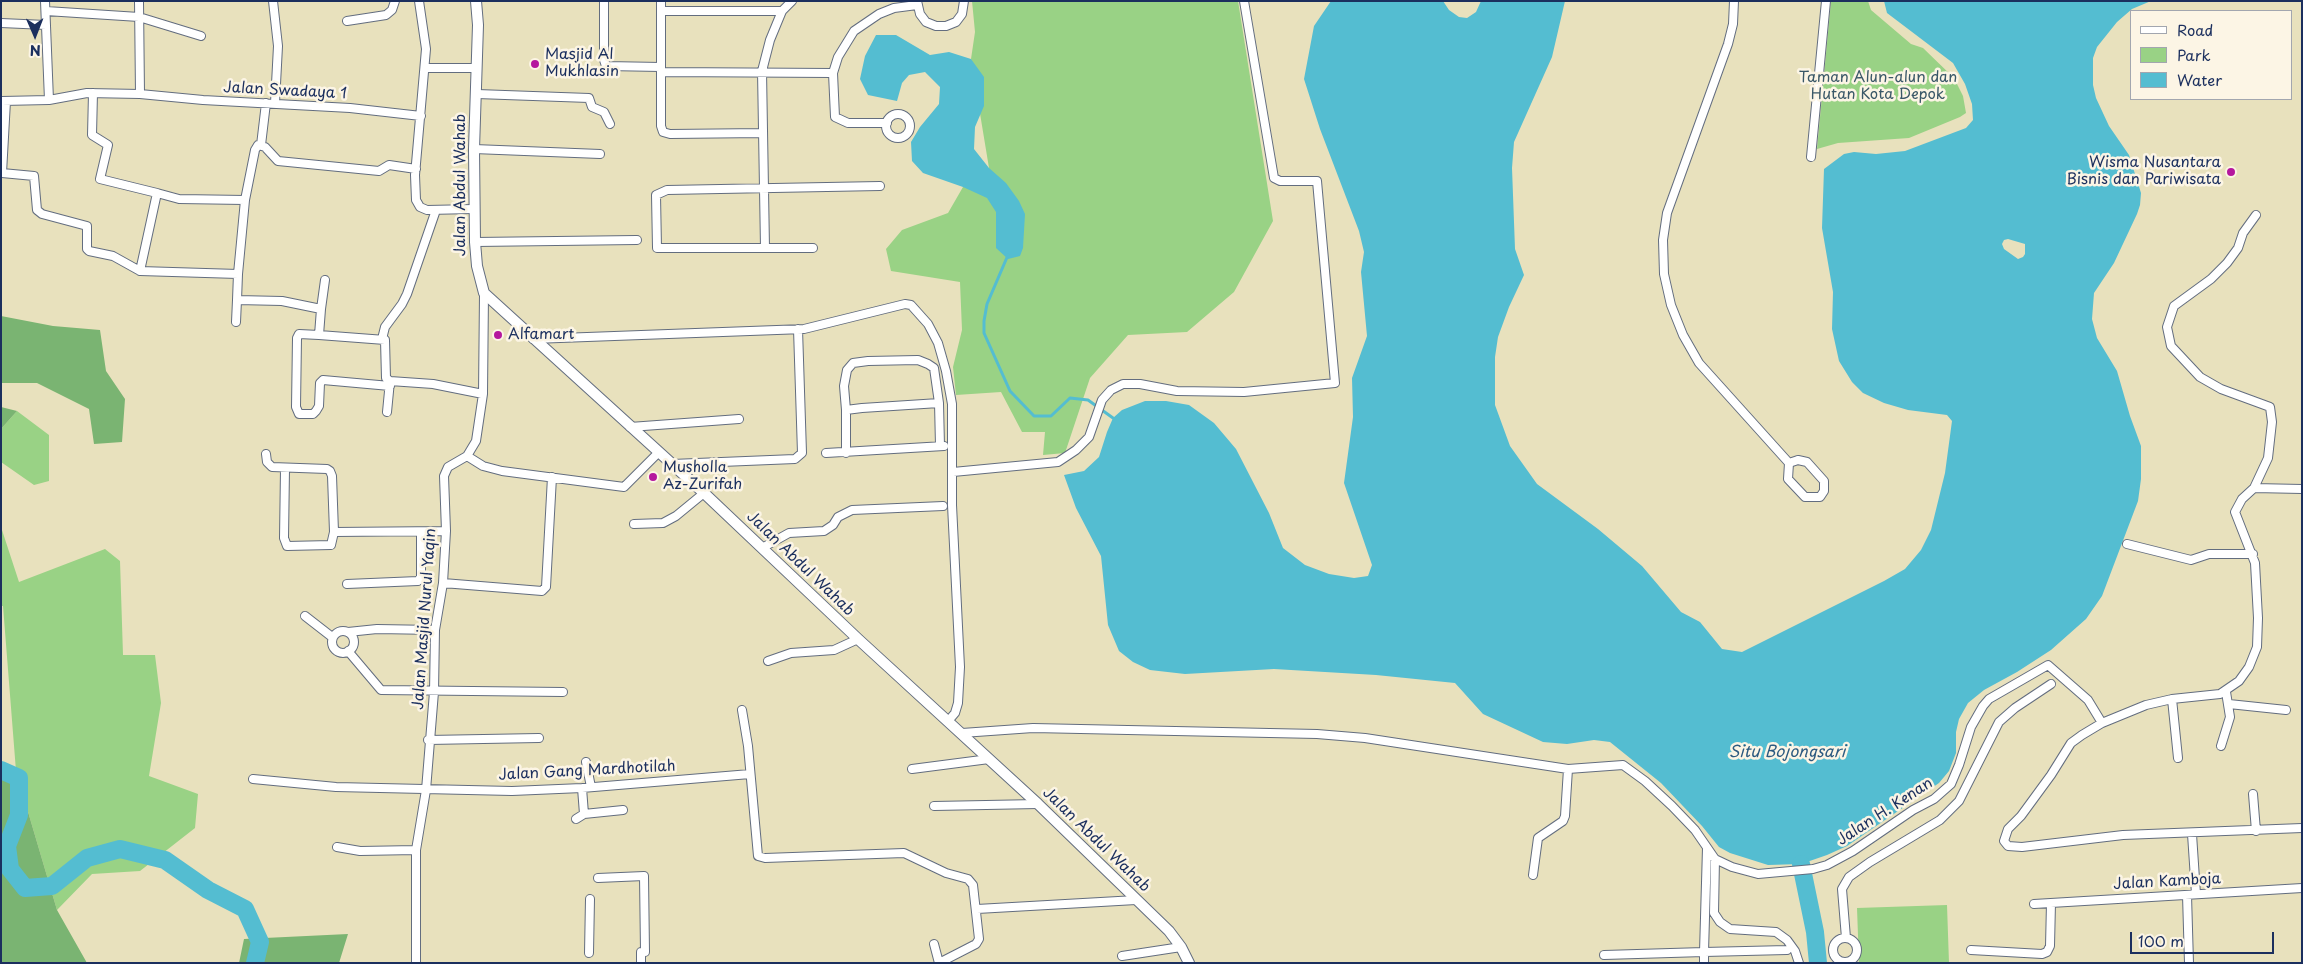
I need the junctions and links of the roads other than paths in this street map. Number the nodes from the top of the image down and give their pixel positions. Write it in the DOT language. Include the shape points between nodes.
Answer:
graph roads {
  1 [pos="45,1"];
  2 [pos="139,1"];
  3 [pos="273,1"];
  4 [pos="395,1"];
  5 [pos="419,1"];
  6 [pos="476,1"];
  7 [pos="604,1"];
  8 [pos="661,1"];
  9 [pos="792,1"];
  10 [pos="964,1"];
  11 [pos="1244,1"];
  12 [pos="1734,1"];
  13 [pos="1826,1"];
  14 [pos="917,3"];
  15 [pos="46,11"];
  16 [pos="661,11"];
  17 [pos="782,11"];
  18 [pos="139,17"];
  19 [pos="347,21"];
  20 [pos="1,23"];
  21 [pos="46,25"];
  22 [pos="201,36"];
  23 [pos="425,68"];
  24 [pos="477,68"];
  25 [pos="662,70"];
  26 [pos="762,72"];
  27 [pos="833,73"];
  28 [pos="93,94"];
  29 [pos="140,94"];
  30 [pos="477,94"];
  31 [pos="50,100"];
  32 [pos="4,101"];
  33 [pos="266,103"];
  34 [pos="275,103"];
  35 [pos="421,116"];
  36 [pos="887,123"];
  37 [pos="610,124"];
  38 [pos="763,133"];
  39 [pos="261,145"];
  40 [pos="474,149"];
  41 [pos="2,151"];
  42 [pos="600,154"];
  43 [pos="1811,157"];
  44 [pos="416,169"];
  45 [pos="2,173"];
  46 [pos="880,186"];
  47 [pos="764,188"];
  48 [pos="158,193"];
  49 [pos="245,200"];
  50 [pos="474,209"];
  51 [pos="436,210"];
  52 [pos="2256,215"];
  53 [pos="637,240"];
  54 [pos="475,242"];
  55 [pos="765,248"];
  56 [pos="813,248"];
  57 [pos="140,271"];
  58 [pos="238,274"];
  59 [pos="325,280"];
  60 [pos="484,293"];
  61 [pos="237,300"];
  62 [pos="321,309"];
  63 [pos="236,322"];
  64 [pos="798,329"];
  65 [pos="319,335"];
  66 [pos="382,339"];
  67 [pos="533,339"];
  68 [pos="390,383"];
  69 [pos="483,394"];
  70 [pos="939,403"];
  71 [pos="846,410"];
  72 [pos="387,412"];
  73 [pos="738,419"];
  74 [pos="630,427"];
  75 [pos="940,446"];
  76 [pos="951,446"];
  77 [pos="658,453"];
  78 [pos="826,453"];
  79 [pos="846,453"];
  80 [pos="266,454"];
  81 [pos="467,456"];
  82 [pos="1788,463"];
  83 [pos="672,464"];
  84 [pos="285,468"];
  85 [pos="953,472"];
  86 [pos="552,477"];
  87 [pos="2254,488"];
  88 [pos="2302,489"];
  89 [pos="704,493"];
  90 [pos="943,506"];
  91 [pos="634,524"];
  92 [pos="446,531"];
  93 [pos="334,532"];
  94 [pos="421,532"];
  95 [pos="2127,544"];
  96 [pos="762,548"];
  97 [pos="2253,554"];
  98 [pos="443,583"];
  99 [pos="347,584"];
  100 [pos="305,616"];
  101 [pos="435,630"];
  102 [pos="348,632"];
  103 [pos="332,637"];
  104 [pos="858,639"];
  105 [pos="348,651"];
  106 [pos="768,661"];
  107 [pos="2051,684"];
  108 [pos="434,692"];
  109 [pos="563,692"];
  110 [pos="2226,692"];
  111 [pos="2172,699"];
  112 [pos="2229,704"];
  113 [pos="742,710"];
  114 [pos="2286,710"];
  115 [pos="949,720"];
  116 [pos="2102,723"];
  117 [pos="962,733"];
  118 [pos="538,738"];
  119 [pos="428,740"];
  120 [pos="2221,746"];
  121 [pos="2178,758"];
  122 [pos="989,759"];
  123 [pos="586,762"];
  124 [pos="912,769"];
  125 [pos="1568,769"];
  126 [pos="750,774"];
  127 [pos="253,779"];
  128 [pos="591,787"];
  129 [pos="582,788"];
  130 [pos="426,790"];
  131 [pos="2253,794"];
  132 [pos="1038,804"];
  133 [pos="934,806"];
  134 [pos="623,810"];
  135 [pos="584,814"];
  136 [pos="576,819"];
  137 [pos="2302,828"];
  138 [pos="2256,831"];
  139 [pos="2192,834"];
  140 [pos="337,847"];
  141 [pos="1707,848"];
  142 [pos="416,850"];
  143 [pos="1715,858"];
  144 [pos="1533,875"];
  145 [pos="598,878"];
  146 [pos="2302,888"];
  147 [pos="2196,894"];
  148 [pos="2187,895"];
  149 [pos="590,899"];
  150 [pos="1136,900"];
  151 [pos="2051,903"];
  152 [pos="2034,904"];
  153 [pos="976,909"];
  154 [pos="1846,938"];
  155 [pos="934,944"];
  156 [pos="1181,946"];
  157 [pos="1787,950"];
  158 [pos="1971,950"];
  159 [pos="1704,952"];
  160 [pos="589,953"];
  161 [pos="2033,953"];
  162 [pos="1604,955"];
  163 [pos="1122,956"];
  164 [pos="1847,962"];
  165 [pos="416,963"];
  166 [pos="641,963"];
  167 [pos="939,963"];
  168 [pos="1189,963"];
  169 [pos="1704,963"];
  170 [pos="1799,963"];
  171 [pos="2033,963"];
  172 [pos="2189,963"];
  1 -- 15 [label="street"];
  2 -- 18 [label="street"];
  3 -- 34 [label="street" via="278,46"];
  4 -- 19 [label="street" via="386,15"];
  5 -- 23 [label="street" via="425,38"];
  6 -- 24 [label="street, Jalan Abdul Wahab"];
  7 -- 25 [label="street" via="606,66"];
  8 -- 16 [label="street"];
  9 -- 17 [label="street"];
  10 -- 14 [label="street" via="962,14 956,22 946,26 926,22"];
  11 -- 85 [label="street" via="1274,178 1280,182 1317,181 1335,383 1244,392 1177,391 1123,384 1102,400 1089,437 1058,462"];
  12 -- 82 [label="street" via="1728,44 1667,213 1663,240 1664,274 1671,305 1699,363"];
  13 -- 43 [label="street"];
  14 -- 27 [label="street" via="878,14 854,31 838,57"];
  15 -- 18 [label="street"];
  15 -- 21 [label="street"];
  16 -- 17 [label="street"];
  16 -- 25 [label="street"];
  17 -- 26 [label="street"];
  18 -- 22 [label="street"];
  18 -- 29 [label="street"];
  20 -- 21 [label="street"];
  21 -- 31 [label="street"];
  23 -- 24 [label="street"];
  23 -- 35 [label="street"];
  24 -- 30 [label="street, Jalan Abdul Wahab"];
  25 -- 26 [label="street"];
  25 -- 38 [label="street" via="663,132"];
  26 -- 27 [label="street"];
  26 -- 38 [label="street"];
  27 -- 36 [label="street" via="835,117 848,123"];
  28 -- 29 [label="street, Jalan Swadaya 1"];
  28 -- 31 [label="street, Jalan Swadaya 1"];
  28 -- 48 [label="street" via="92,135 108,145 100,179"];
  29 -- 33 [label="street, Jalan Swadaya 1"];
  30 -- 37 [label="street" via="589,98 592,107 604,112"];
  30 -- 40 [label="street, Jalan Abdul Wahab"];
  31 -- 32 [label="street, Jalan Swadaya 1"];
  32 -- 41 [label="street"];
  33 -- 34 [label="street, Jalan Swadaya 1"];
  33 -- 39 [label="street"];
  34 -- 35 [label="street, Jalan Swadaya 1"];
  35 -- 44 [label="street"];
  38 -- 47 [label="street"];
  39 -- 44 [label="street" via="278,161 379,171 389,165"];
  39 -- 49 [label="street" via="255,150"];
  40 -- 42 [label="street"];
  40 -- 50 [label="street, Jalan Abdul Wahab"];
  41 -- 45 [label="street"];
  44 -- 51 [label="street" via="418,204 423,209"];
  45 -- 57 [label="street" via="34,176 37,210 85,225 87,249 113,256"];
  46 -- 47 [label="street"];
  47 -- 55 [label="street"];
  47 -- 55 [label="street" via="658,192 656,245 660,249"];
  48 -- 49 [label="street" via="179,199"];
  48 -- 57 [label="street"];
  49 -- 58 [label="street"];
  50 -- 51 [label="street"];
  50 -- 54 [label="street, Jalan Abdul Wahab"];
  51 -- 66 [label="street" via="402,304 390,319"];
  52 -- 87 [label="street" via="2228,263 2174,306 2167,327 2171,346 2200,377 2270,408 2272,422 2268,458"];
  53 -- 54 [label="street"];
  54 -- 60 [label="street, Jalan Abdul Wahab"];
  55 -- 56 [label="street"];
  57 -- 58 [label="street"];
  58 -- 61 [label="street"];
  59 -- 62 [label="street"];
  60 -- 67 [label="street, Jalan Abdul Wahab"];
  60 -- 69 [label="street"];
  61 -- 62 [label="street" via="275,300"];
  61 -- 63 [label="street"];
  62 -- 65 [label="street"];
  64 -- 67 [label="street"];
  64 -- 76 [label="street" via="911,305 928,324 938,343 946,371 952,404"];
  64 -- 83 [label="street" via="802,453 794,458"];
  65 -- 66 [label="street"];
  65 -- 68 [label="street" via="299,334 297,338 296,407 299,414 308,415 316,411 323,380"];
  66 -- 68 [label="street" via="386,343 386,378"];
  67 -- 74 [label="street, Jalan Abdul Wahab"];
  68 -- 69 [label="street" via="433,384"];
  68 -- 72 [label="street"];
  69 -- 81 [label="street" via="476,441"];
  70 -- 71 [label="street"];
  70 -- 71 [label="street" via="934,368 928,364 918,360 868,361 853,363 847,370 844,386"];
  70 -- 75 [label="street"];
  71 -- 79 [label="street"];
  73 -- 74 [label="street"];
  74 -- 77 [label="street, Jalan Abdul Wahab"];
  75 -- 76 [label="street"];
  75 -- 79 [label="street"];
  76 -- 85 [label="street"];
  77 -- 83 [label="street, Jalan Abdul Wahab"];
  77 -- 86 [label="street" via="624,487"];
  78 -- 79 [label="street"];
  80 -- 84 [label="street" via="268,464"];
  81 -- 86 [label="street" via="483,466 502,471"];
  81 -- 92 [label="street, Jalan Masjid Nurul Yaqin" via="448,467 444,476"];
  82 -- 82 [label="street" via="1807,462 1824,481 1824,491 1820,496 1805,497 1788,479"];
  83 -- 89 [label="street, Jalan Abdul Wahab"];
  84 -- 93 [label="street" via="330,471"];
  84 -- 93 [label="street" via="284,538 287,546 331,545"];
  85 -- 115 [label="street" via="960,668 958,703"];
  86 -- 98 [label="street" via="546,587 542,591"];
  87 -- 88 [label="street"];
  87 -- 97 [label="street" via="2242,499 2235,512"];
  89 -- 91 [label="street" via="663,523"];
  89 -- 96 [label="street, Jalan Abdul Wahab"];
  90 -- 96 [label="street" via="852,510 838,516 824,531 789,534"];
  92 -- 94 [label="street"];
  92 -- 98 [label="street, Jalan Masjid Nurul Yaqin"];
  93 -- 94 [label="street"];
  94 -- 99 [label="street" via="421,577 418,581"];
  95 -- 97 [label="street" via="2191,560 2209,554"];
  96 -- 104 [label="street, Jalan Abdul Wahab"];
  97 -- 110 [label="street" via="2257,647 2244,674"];
  98 -- 101 [label="street, Jalan Masjid Nurul Yaqin"];
  100 -- 103 [label="street"];
  101 -- 102 [label="street"];
  101 -- 108 [label="street, Jalan Masjid Nurul Yaqin"];
  102 -- 103 [label="street" via="339,631"];
  102 -- 105 [label="street" via="354,642"];
  103 -- 105 [label="street" via="334,648 340,652"];
  104 -- 106 [label="street" via="834,650 791,653"];
  104 -- 115 [label="street, Jalan Abdul Wahab"];
  105 -- 108 [label="street" via="381,690"];
  107 -- 154 [label="street" via="1999,722 1968,786 1946,814 1850,877 1842,889"];
  108 -- 109 [label="street"];
  108 -- 119 [label="street, Jalan Masjid Nurul Yaqin"];
  110 -- 111 [label="street"];
  110 -- 112 [label="street"];
  111 -- 116 [label="street" via="2146,705"];
  111 -- 121 [label="street"];
  112 -- 114 [label="street"];
  112 -- 120 [label="street" via="2230,718"];
  113 -- 126 [label="street"];
  115 -- 117 [label="street, Jalan Abdul Wahab"];
  116 -- 139 [label="street" via="2071,743 2021,816 2008,829 2005,844 2022,847 2104,837"];
  116 -- 143 [label="street, Jalan H. Kenan" via="2088,700 2048,665 1983,706 1971,727 1951,784 1934,799 1853,851 1813,869 1780,873 1758,874 1732,867"];
  117 -- 122 [label="street, Jalan Abdul Wahab"];
  117 -- 125 [label="street" via="1041,728 1331,735"];
  118 -- 119 [label="street"];
  119 -- 130 [label="street, Jalan Masjid Nurul Yaqin"];
  122 -- 124 [label="street"];
  122 -- 132 [label="street, Jalan Abdul Wahab"];
  123 -- 128 [label="street"];
  125 -- 141 [label="street, Jalan H. Kenan" via="1622,765 1672,806"];
  125 -- 144 [label="street" via="1565,816 1563,821 1538,838"];
  126 -- 128 [label="street, Jalan Gang Mardhotilah"];
  126 -- 153 [label="street" via="758,856 910,855 946,873 968,879 973,885"];
  127 -- 130 [label="street, Jalan Gang Mardhotilah" via="336,787"];
  128 -- 129 [label="street, Jalan Gang Mardhotilah"];
  129 -- 130 [label="street, Jalan Gang Mardhotilah"];
  129 -- 135 [label="street"];
  130 -- 142 [label="street, Jalan Masjid Nurul Yaqin"];
  131 -- 138 [label="street"];
  132 -- 133 [label="street"];
  132 -- 150 [label="street, Jalan Abdul Wahab"];
  134 -- 135 [label="street"];
  135 -- 136 [label="street"];
  137 -- 138 [label="street"];
  138 -- 139 [label="street"];
  139 -- 147 [label="street"];
  140 -- 142 [label="street" via="360,851"];
  141 -- 143 [label="street, Jalan H. Kenan"];
  141 -- 159 [label="street"];
  142 -- 165 [label="street, Jalan Masjid Nurul Yaqin"];
  143 -- 170 [label="street" via="1714,913 1720,922 1730,929 1776,932 1788,940"];
  145 -- 166 [label="street" via="644,876"];
  146 -- 147 [label="street, Jalan Kamboja"];
  147 -- 148 [label="street, Jalan Kamboja"];
  148 -- 151 [label="street, Jalan Kamboja"];
  148 -- 172 [label="street"];
  149 -- 160 [label="street"];
  150 -- 153 [label="street"];
  150 -- 156 [label="street, Jalan Abdul Wahab"];
  151 -- 152 [label="street, Jalan Kamboja"];
  151 -- 161 [label="street" via="2049,950 2042,954"];
  153 -- 167 [label="street" via="978,942"];
  154 -- 164 [label="street" via="1854,941 1857,949 1855,957"];
  154 -- 164 [label="street" via="1836,942 1833,949 1837,959"];
  155 -- 167 [label="street"];
  156 -- 163 [label="street"];
  156 -- 168 [label="street, Jalan Abdul Wahab"];
  157 -- 159 [label="street"];
  158 -- 161 [label="street"];
  159 -- 162 [label="street"];
  159 -- 169 [label="street"];
  161 -- 171 [label="street"];
}
